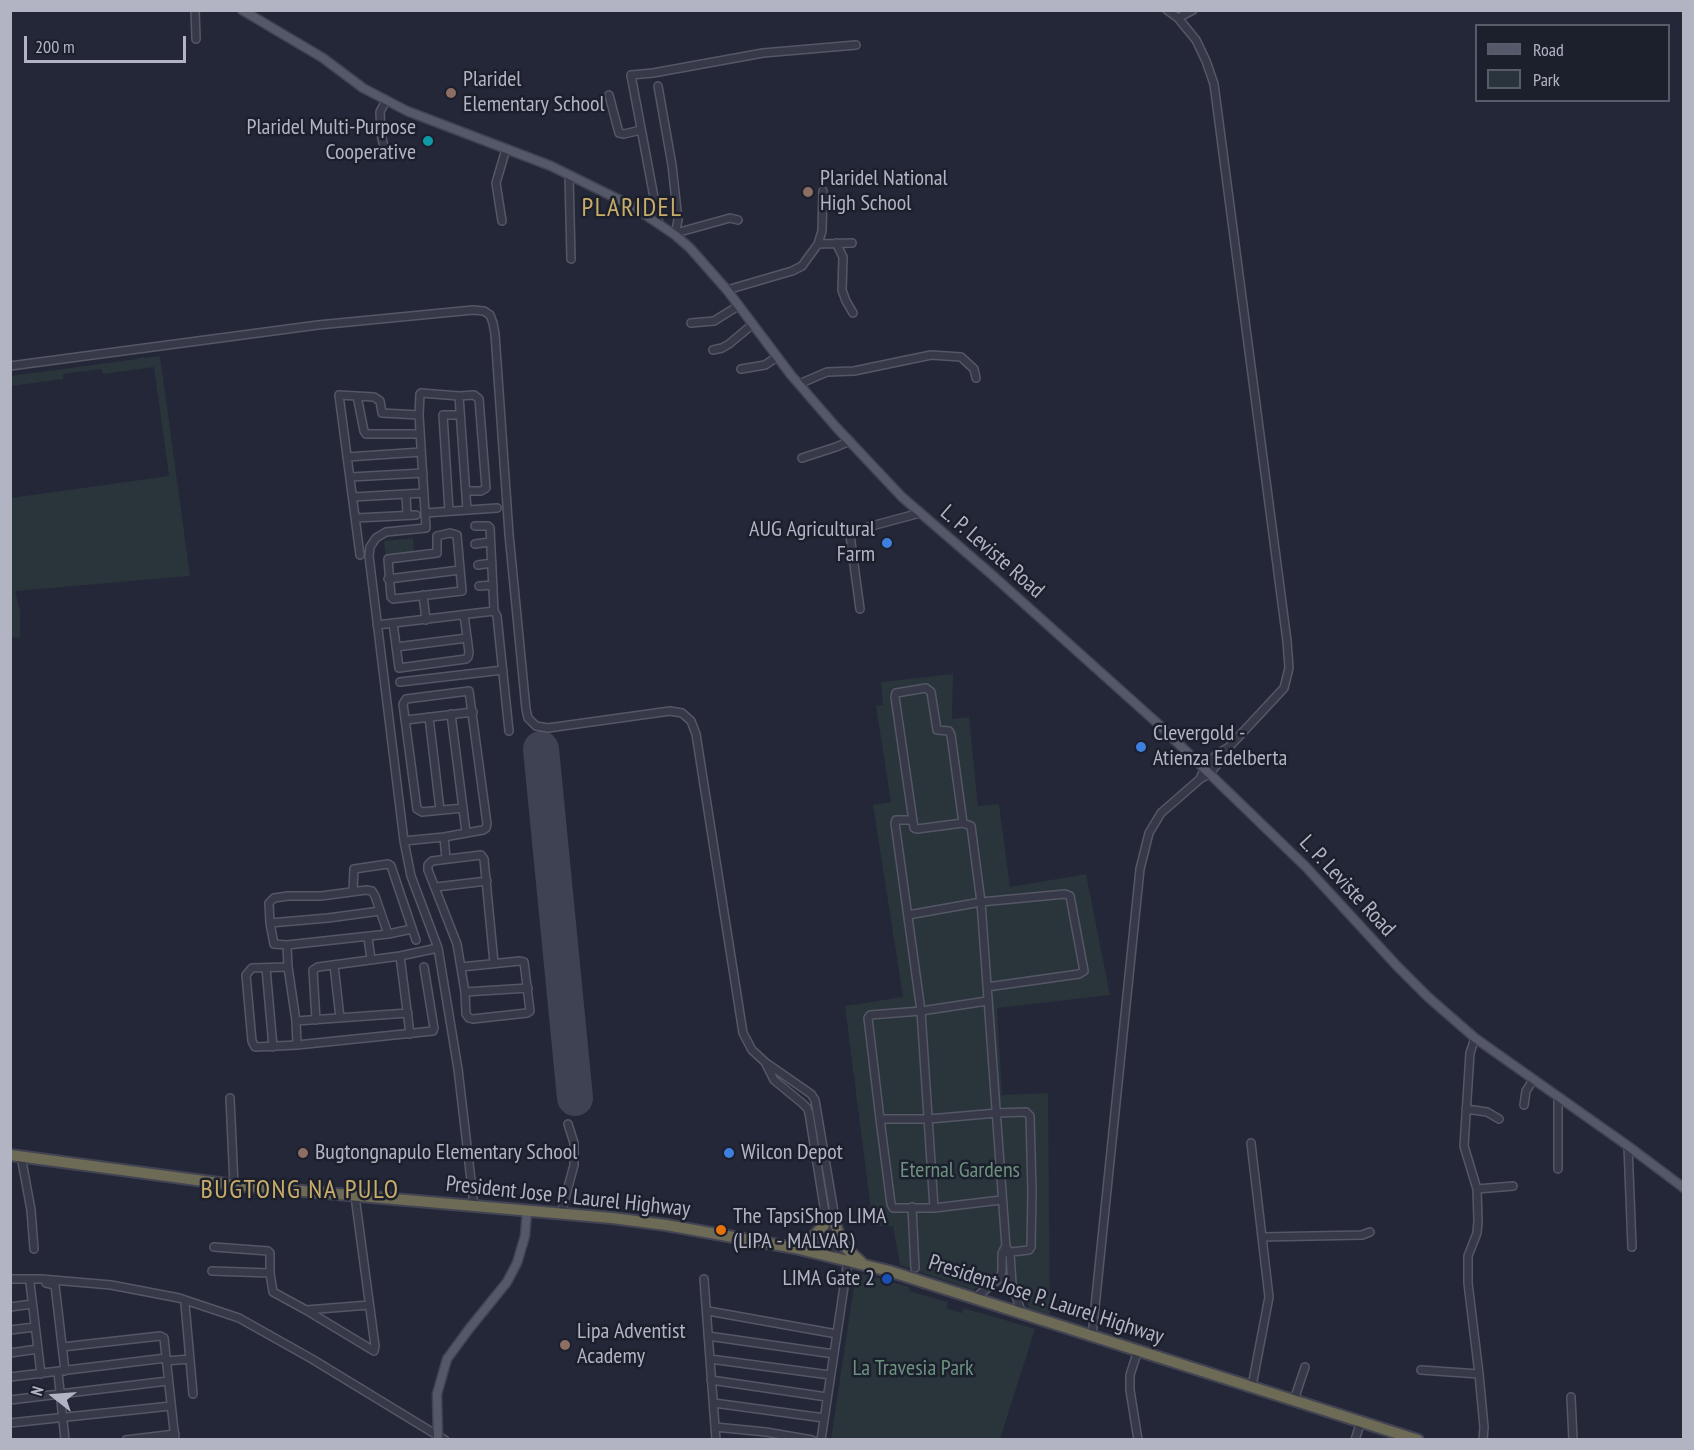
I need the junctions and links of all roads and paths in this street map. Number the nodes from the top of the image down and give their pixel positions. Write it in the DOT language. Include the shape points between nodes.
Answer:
graph roads {
  1 [pos="195,10"];
  2 [pos="243,10"];
  3 [pos="1167,10"];
  4 [pos="1193,10"];
  5 [pos="1178,18"];
  6 [pos="196,39"];
  7 [pos="856,45"];
  8 [pos="658,86"];
  9 [pos="609,95"];
  10 [pos="386,100"];
  11 [pos="641,130"];
  12 [pos="506,149"];
  13 [pos="385,151"];
  14 [pos="569,175"];
  15 [pos="822,192"];
  16 [pos="738,220"];
  17 [pos="502,221"];
  18 [pos="659,224"];
  19 [pos="675,234"];
  20 [pos="836,243"];
  21 [pos="852,243"];
  22 [pos="818,244"];
  23 [pos="571,259"];
  24 [pos="727,290"];
  25 [pos="738,306"];
  26 [pos="853,313"];
  27 [pos="691,323"];
  28 [pos="753,324"];
  29 [pos="713,350"];
  30 [pos="777,357"];
  31 [pos="10,366"];
  32 [pos="741,369"];
  33 [pos="976,378"];
  34 [pos="799,384"];
  35 [pos="357,396"];
  36 [pos="459,396"];
  37 [pos="419,415"];
  38 [pos="460,415"];
  39 [pos="420,434"];
  40 [pos="850,441"];
  41 [pos="421,452"];
  42 [pos="347,457"];
  43 [pos="802,458"];
  44 [pos="423,473"];
  45 [pos="351,477"];
  46 [pos="466,491"];
  47 [pos="424,493"];
  48 [pos="406,494"];
  49 [pos="353,497"];
  50 [pos="497,508"];
  51 [pos="467,510"];
  52 [pos="449,511"];
  53 [pos="425,513"];
  54 [pos="920,513"];
  55 [pos="407,515"];
  56 [pos="416,515"];
  57 [pos="356,518"];
  58 [pos="475,526"];
  59 [pos="490,542"];
  60 [pos="475,544"];
  61 [pos="360,555"];
  62 [pos="492,563"];
  63 [pos="477,565"];
  64 [pos="460,570"];
  65 [pos="388,579"];
  66 [pos="493,585"];
  67 [pos="479,586"];
  68 [pos="423,595"];
  69 [pos="861,609"];
  70 [pos="493,612"];
  71 [pos="464,615"];
  72 [pos="426,620"];
  73 [pos="393,623"];
  74 [pos="377,625"];
  75 [pos="467,638"];
  76 [pos="396,647"];
  77 [pos="502,670"];
  78 [pos="400,682"];
  79 [pos="473,712"];
  80 [pos="452,714"];
  81 [pos="429,717"];
  82 [pos="406,720"];
  83 [pos="509,730"];
  84 [pos="1191,756"];
  85 [pos="1173,761"];
  86 [pos="1204,774"];
  87 [pos="463,808"];
  88 [pos="440,810"];
  89 [pos="911,820"];
  90 [pos="963,823"];
  91 [pos="466,832"];
  92 [pos="444,837"];
  93 [pos="404,842"];
  94 [pos="446,859"];
  95 [pos="487,881"];
  96 [pos="436,887"];
  97 [pos="353,891"];
  98 [pos="981,902"];
  99 [pos="380,911"];
  100 [pos="908,915"];
  101 [pos="270,923"];
  102 [pos="412,928"];
  103 [pos="388,934"];
  104 [pos="368,938"];
  105 [pos="416,940"];
  106 [pos="287,945"];
  107 [pos="438,948"];
  108 [pos="400,956"];
  109 [pos="371,959"];
  110 [pos="494,963"];
  111 [pos="334,964"];
  112 [pos="288,967"];
  113 [pos="424,967"];
  114 [pos="461,967"];
  115 [pos="266,968"];
  116 [pos="987,987"];
  117 [pos="528,988"];
  118 [pos="465,992"];
  119 [pos="987,1001"];
  120 [pos="921,1011"];
  121 [pos="408,1012"];
  122 [pos="340,1018"];
  123 [pos="316,1020"];
  124 [pos="296,1021"];
  125 [pos="410,1034"];
  126 [pos="1475,1038"];
  127 [pos="297,1045"];
  128 [pos="273,1047"];
  129 [pos="765,1062"];
  130 [pos="1533,1080"];
  131 [pos="795,1083"];
  132 [pos="788,1092"];
  133 [pos="230,1098"];
  134 [pos="1558,1098"];
  135 [pos="1524,1105"];
  136 [pos="1466,1109"];
  137 [pos="997,1113"];
  138 [pos="880,1119"];
  139 [pos="929,1119"];
  140 [pos="1499,1119"];
  141 [pos="568,1124"];
  142 [pos="1251,1143"];
  143 [pos="1628,1146"];
  144 [pos="16,1155"];
  145 [pos="1558,1169"];
  146 [pos="234,1185"];
  147 [pos="1513,1186"];
  148 [pos="1683,1188"];
  149 [pos="1477,1189"];
  150 [pos="355,1196"];
  151 [pos="1001,1200"];
  152 [pos="474,1206"];
  153 [pos="912,1207"];
  154 [pos="934,1208"];
  155 [pos="527,1211"];
  156 [pos="563,1214"];
  157 [pos="830,1225"];
  158 [pos="1370,1232"];
  159 [pos="1262,1237"];
  160 [pos="214,1247"];
  161 [pos="1632,1247"];
  162 [pos="795,1248"];
  163 [pos="34,1249"];
  164 [pos="1006,1251"];
  165 [pos="819,1253"];
  166 [pos="831,1256"];
  167 [pos="848,1260"];
  168 [pos="863,1263"];
  169 [pos="915,1268"];
  170 [pos="212,1271"];
  171 [pos="270,1274"];
  172 [pos="704,1280"];
  173 [pos="10,1281"];
  174 [pos="30,1282"];
  175 [pos="995,1282"];
  176 [pos="1012,1284"];
  177 [pos="975,1298"];
  178 [pos="32,1304"];
  179 [pos="185,1304"];
  180 [pos="369,1305"];
  181 [pos="10,1306"];
  182 [pos="306,1310"];
  183 [pos="708,1311"];
  184 [pos="1022,1314"];
  185 [pos="35,1327"];
  186 [pos="10,1330"];
  187 [pos="837,1334"];
  188 [pos="708,1336"];
  189 [pos="1092,1336"];
  190 [pos="62,1347"];
  191 [pos="38,1349"];
  192 [pos="1138,1350"];
  193 [pos="10,1353"];
  194 [pos="834,1354"];
  195 [pos="190,1359"];
  196 [pos="710,1359"];
  197 [pos="166,1360"];
  198 [pos="1305,1367"];
  199 [pos="1421,1370"];
  200 [pos="61,1372"];
  201 [pos="42,1374"];
  202 [pos="1479,1374"];
  203 [pos="831,1375"];
  204 [pos="10,1377"];
  205 [pos="168,1380"];
  206 [pos="711,1380"];
  207 [pos="1252,1386"];
  208 [pos="60,1394"];
  209 [pos="193,1394"];
  210 [pos="827,1396"];
  211 [pos="1571,1397"];
  212 [pos="10,1400"];
  213 [pos="1294,1400"];
  214 [pos="714,1403"];
  215 [pos="171,1406"];
  216 [pos="62,1417"];
  217 [pos="824,1418"];
  218 [pos="1361,1421"];
  219 [pos="10,1423"];
  220 [pos="715,1427"];
  221 [pos="175,1437"];
  222 [pos="440,1438"];
  223 [pos="65,1440"];
  224 [pos="126,1440"];
  225 [pos="716,1440"];
  226 [pos="812,1440"];
  227 [pos="821,1440"];
  228 [pos="1138,1440"];
  229 [pos="1355,1440"];
  230 [pos="1418,1440"];
  231 [pos="1483,1440"];
  232 [pos="1573,1440"];
  1 -- 6 [label="street"];
  2 -- 10 [label="main road, L. P. Leviste Road"];
  3 -- 5 [label="street"];
  4 -- 5 [label="street"];
  5 -- 86 [label="street" via="1196,40 1214,84 1289,668 1284,688"];
  7 -- 11 [label="street" via="763,53 631,75"];
  8 -- 19 [label="street" via="672,165 678,220"];
  9 -- 11 [label="street" via="620,133"];
  10 -- 12 [label="main road, L. P. Leviste Road"];
  10 -- 13 [label="street" via="380,112"];
  11 -- 18 [label="street"];
  12 -- 14 [label="main road, L. P. Leviste Road"];
  12 -- 17 [label="street" via="496,183"];
  14 -- 18 [label="main road, L. P. Leviste Road"];
  14 -- 23 [label="street"];
  15 -- 22 [label="street"];
  16 -- 19 [label="street" via="730,218"];
  18 -- 19 [label="main road, L. P. Leviste Road"];
  19 -- 24 [label="main road, L. P. Leviste Road"];
  20 -- 21 [label="street"];
  20 -- 22 [label="street"];
  20 -- 26 [label="street" via="843,257 842,290"];
  22 -- 24 [label="street" via="802,266"];
  24 -- 25 [label="main road, L. P. Leviste Road"];
  25 -- 27 [label="street" via="714,321"];
  25 -- 28 [label="main road, L. P. Leviste Road"];
  28 -- 29 [label="street" via="723,348"];
  28 -- 30 [label="main road, L. P. Leviste Road"];
  30 -- 32 [label="street" via="765,365"];
  30 -- 34 [label="main road, L. P. Leviste Road"];
  31 -- 129 [label="street" via="318,325 473,310 487,313 495,334 508,525 528,718 536,726 548,728 670,711 682,713 691,721 744,1033 752,1050"];
  33 -- 34 [label="street" via="974,369 962,357 931,355 854,371 827,372"];
  34 -- 40 [label="main road, L. P. Leviste Road"];
  35 -- 37 [label="street" via="380,401 382,413"];
  35 -- 39 [label="street" via="366,434"];
  35 -- 42 [label="street" via="339,395"];
  36 -- 37 [label="street" via="421,393"];
  36 -- 38 [label="street"];
  36 -- 46 [label="street" via="474,395 479,399 486,488"];
  37 -- 39 [label="street"];
  38 -- 46 [label="street"];
  38 -- 52 [label="street" via="443,415"];
  39 -- 41 [label="street"];
  40 -- 43 [label="street"];
  40 -- 54 [label="main road, L. P. Leviste Road"];
  41 -- 42 [label="street"];
  41 -- 44 [label="street"];
  42 -- 45 [label="street"];
  44 -- 45 [label="street"];
  44 -- 47 [label="street"];
  45 -- 49 [label="street"];
  46 -- 51 [label="street"];
  47 -- 48 [label="street"];
  47 -- 53 [label="street"];
  48 -- 49 [label="street"];
  48 -- 55 [label="street"];
  49 -- 57 [label="street"];
  50 -- 51 [label="street"];
  51 -- 52 [label="street"];
  52 -- 53 [label="street"];
  53 -- 74 [label="street" via="426,528 386,532 370,547"];
  54 -- 69 [label="street" via="850,535"];
  54 -- 84 [label="main road, L. P. Leviste Road"];
  55 -- 56 [label="street"];
  55 -- 57 [label="street"];
  57 -- 61 [label="street"];
  58 -- 59 [label="street" via="488,526"];
  59 -- 60 [label="street"];
  59 -- 62 [label="street"];
  62 -- 63 [label="street"];
  62 -- 66 [label="street"];
  64 -- 65 [label="street"];
  64 -- 65 [label="street" via="456,533 450,532 437,536 437,553 388,559"];
  64 -- 68 [label="street" via="462,591"];
  65 -- 68 [label="street" via="393,599"];
  66 -- 67 [label="street"];
  66 -- 70 [label="street"];
  68 -- 72 [label="street"];
  70 -- 71 [label="street"];
  70 -- 77 [label="street" via="497,616"];
  71 -- 72 [label="street"];
  71 -- 75 [label="street"];
  72 -- 73 [label="street"];
  73 -- 74 [label="street"];
  73 -- 76 [label="street"];
  74 -- 93 [label="street"];
  75 -- 76 [label="street"];
  75 -- 76 [label="street" via="466,659 399,668"];
  77 -- 78 [label="street"];
  77 -- 83 [label="street"];
  79 -- 80 [label="street"];
  79 -- 82 [label="street" via="468,691 406,699"];
  79 -- 91 [label="street" via="487,824 486,828"];
  80 -- 81 [label="street"];
  80 -- 87 [label="street"];
  81 -- 82 [label="street"];
  81 -- 88 [label="street"];
  82 -- 88 [label="street" via="419,811"];
  84 -- 85 [label="street"];
  84 -- 86 [label="main road, L. P. Leviste Road"];
  86 -- 126 [label="main road, L. P. Leviste Road" via="1306,867 1397,966"];
  86 -- 189 [label="street" via="1161,813 1149,833 1140,869"];
  87 -- 88 [label="street"];
  87 -- 91 [label="street"];
  89 -- 90 [label="street" via="917,830"];
  89 -- 90 [label="street" via="895,697 896,693 926,688 931,692 937,730 949,731 951,735"];
  89 -- 100 [label="street" via="895,823"];
  90 -- 98 [label="street" via="971,826"];
  91 -- 92 [label="street"];
  92 -- 93 [label="street"];
  92 -- 94 [label="street"];
  93 -- 107 [label="street" via="411,876"];
  94 -- 95 [label="street" via="480,855"];
  94 -- 96 [label="street" via="428,865"];
  95 -- 96 [label="street"];
  95 -- 110 [label="street"];
  96 -- 114 [label="street" via="457,944"];
  97 -- 99 [label="street" via="372,891"];
  97 -- 101 [label="street" via="274,898 269,903"];
  97 -- 102 [label="street" via="354,869 388,864"];
  98 -- 100 [label="street"];
  98 -- 116 [label="street"];
  98 -- 116 [label="street" via="1070,896 1084,971"];
  99 -- 101 [label="street"];
  99 -- 103 [label="street"];
  100 -- 120 [label="street"];
  101 -- 106 [label="street" via="274,944"];
  102 -- 103 [label="street"];
  102 -- 105 [label="street"];
  103 -- 104 [label="street"];
  104 -- 106 [label="street"];
  104 -- 109 [label="street"];
  106 -- 112 [label="street"];
  107 -- 108 [label="street"];
  107 -- 152 [label="street" via="458,1069"];
  108 -- 109 [label="street"];
  108 -- 121 [label="street"];
  109 -- 111 [label="street"];
  110 -- 114 [label="street"];
  110 -- 117 [label="street" via="524,962"];
  111 -- 122 [label="street"];
  111 -- 123 [label="street" via="313,970"];
  112 -- 115 [label="street"];
  112 -- 124 [label="street"];
  113 -- 125 [label="street" via="434,1028"];
  114 -- 118 [label="street"];
  115 -- 128 [label="street"];
  115 -- 128 [label="street" via="252,968 246,975 252,1041 255,1047"];
  116 -- 119 [label="street"];
  117 -- 118 [label="street"];
  117 -- 118 [label="street" via="527,1013 473,1019 466,1014"];
  119 -- 120 [label="street"];
  119 -- 137 [label="street"];
  120 -- 138 [label="street" via="868,1018"];
  120 -- 139 [label="street"];
  121 -- 122 [label="street"];
  121 -- 125 [label="street"];
  122 -- 123 [label="street"];
  123 -- 124 [label="street"];
  124 -- 127 [label="street"];
  125 -- 127 [label="street"];
  126 -- 130 [label="main road, L. P. Leviste Road"];
  126 -- 136 [label="street" via="1470,1053"];
  127 -- 128 [label="street"];
  129 -- 131 [label="street"];
  129 -- 132 [label="street" via="774,1080"];
  130 -- 134 [label="main road, L. P. Leviste Road"];
  130 -- 135 [label="street"];
  131 -- 132 [label="street"];
  131 -- 157 [label="street" via="815,1100 832,1201"];
  132 -- 157 [label="street" via="809,1113"];
  133 -- 146 [label="street"];
  134 -- 143 [label="main road, L. P. Leviste Road"];
  134 -- 145 [label="street"];
  136 -- 140 [label="street" via="1487,1112"];
  136 -- 149 [label="street" via="1464,1146"];
  137 -- 139 [label="street"];
  137 -- 151 [label="street"];
  137 -- 164 [label="street" via="1026,1112 1030,1116 1031,1247"];
  138 -- 139 [label="street"];
  138 -- 153 [label="street" via="891,1204 893,1208"];
  139 -- 154 [label="street"];
  141 -- 156 [label="street" via="574,1143 574,1165"];
  142 -- 159 [label="street"];
  143 -- 148 [label="main road, L. P. Leviste Road"];
  143 -- 161 [label="street"];
  144 -- 146 [label="highway, President Jose P. Laurel Highway"];
  144 -- 163 [label="street" via="31,1210"];
  146 -- 150 [label="highway, President Jose P. Laurel Highway"];
  147 -- 149 [label="street"];
  149 -- 202 [label="street" via="1477,1233 1468,1256 1468,1283"];
  150 -- 152 [label="highway, President Jose P. Laurel Highway"];
  150 -- 180 [label="street"];
  151 -- 154 [label="street"];
  151 -- 164 [label="street"];
  152 -- 155 [label="highway, President Jose P. Laurel Highway"];
  153 -- 154 [label="street"];
  153 -- 169 [label="street"];
  155 -- 156 [label="highway, President Jose P. Laurel Highway"];
  155 -- 222 [label="main road" via="525,1236 507,1282 447,1359 438,1394"];
  156 -- 162 [label="highway, President Jose P. Laurel Highway" via="666,1225"];
  157 -- 162 [label="highway"];
  157 -- 165 [label="street"];
  157 -- 166 [label="street"];
  157 -- 168 [label="highway" via="843,1245"];
  158 -- 159 [label="street"];
  159 -- 207 [label="street" via="1269,1297"];
  160 -- 171 [label="street" via="268,1251"];
  162 -- 165 [label="highway, President Jose P. Laurel Highway"];
  164 -- 175 [label="street"];
  164 -- 176 [label="street"];
  165 -- 166 [label="highway, President Jose P. Laurel Highway"];
  166 -- 167 [label="highway, President Jose P. Laurel Highway"];
  167 -- 168 [label="highway, President Jose P. Laurel Highway"];
  167 -- 187 [label="street"];
  168 -- 177 [label="highway, President Jose P. Laurel Highway"];
  170 -- 171 [label="street"];
  171 -- 182 [label="street" via="273,1292"];
  172 -- 183 [label="street"];
  173 -- 174 [label="street"];
  173 -- 222 [label="street" via="41,1279 111,1285 178,1298 239,1318"];
  174 -- 178 [label="street"];
  174 -- 190 [label="street" via="55,1285"];
  175 -- 176 [label="street"];
  175 -- 177 [label="street"];
  176 -- 184 [label="street"];
  177 -- 184 [label="highway, President Jose P. Laurel Highway"];
  178 -- 181 [label="street"];
  178 -- 185 [label="street"];
  179 -- 195 [label="street"];
  180 -- 182 [label="street"];
  180 -- 182 [label="street" via="374,1351"];
  183 -- 187 [label="street"];
  183 -- 188 [label="street"];
  184 -- 189 [label="highway, President Jose P. Laurel Highway"];
  185 -- 186 [label="street"];
  185 -- 191 [label="street"];
  187 -- 194 [label="street"];
  188 -- 194 [label="street"];
  188 -- 196 [label="street"];
  189 -- 192 [label="highway, President Jose P. Laurel Highway"];
  190 -- 197 [label="street" via="160,1336 164,1338"];
  190 -- 200 [label="street"];
  191 -- 193 [label="street"];
  191 -- 201 [label="street"];
  192 -- 207 [label="highway, President Jose P. Laurel Highway"];
  192 -- 228 [label="street" via="1130,1390"];
  194 -- 203 [label="street"];
  195 -- 197 [label="street"];
  195 -- 209 [label="street"];
  196 -- 203 [label="street"];
  196 -- 206 [label="street"];
  197 -- 200 [label="street"];
  197 -- 205 [label="street"];
  198 -- 213 [label="street"];
  199 -- 202 [label="street"];
  200 -- 201 [label="street"];
  200 -- 208 [label="street"];
  201 -- 204 [label="street"];
  202 -- 231 [label="street"];
  203 -- 210 [label="street"];
  205 -- 208 [label="street"];
  205 -- 215 [label="street"];
  206 -- 210 [label="street"];
  206 -- 214 [label="street"];
  207 -- 213 [label="highway, President Jose P. Laurel Highway"];
  208 -- 212 [label="street"];
  208 -- 216 [label="street"];
  210 -- 217 [label="street"];
  211 -- 232 [label="street"];
  213 -- 218 [label="highway, President Jose P. Laurel Highway"];
  214 -- 217 [label="street"];
  214 -- 220 [label="street"];
  215 -- 216 [label="street"];
  215 -- 221 [label="street"];
  216 -- 219 [label="street"];
  216 -- 223 [label="street"];
  217 -- 227 [label="street"];
  218 -- 229 [label="street"];
  218 -- 230 [label="highway, President Jose P. Laurel Highway"];
  220 -- 225 [label="street"];
  220 -- 226 [label="street"];
  221 -- 224 [label="street"];
}
